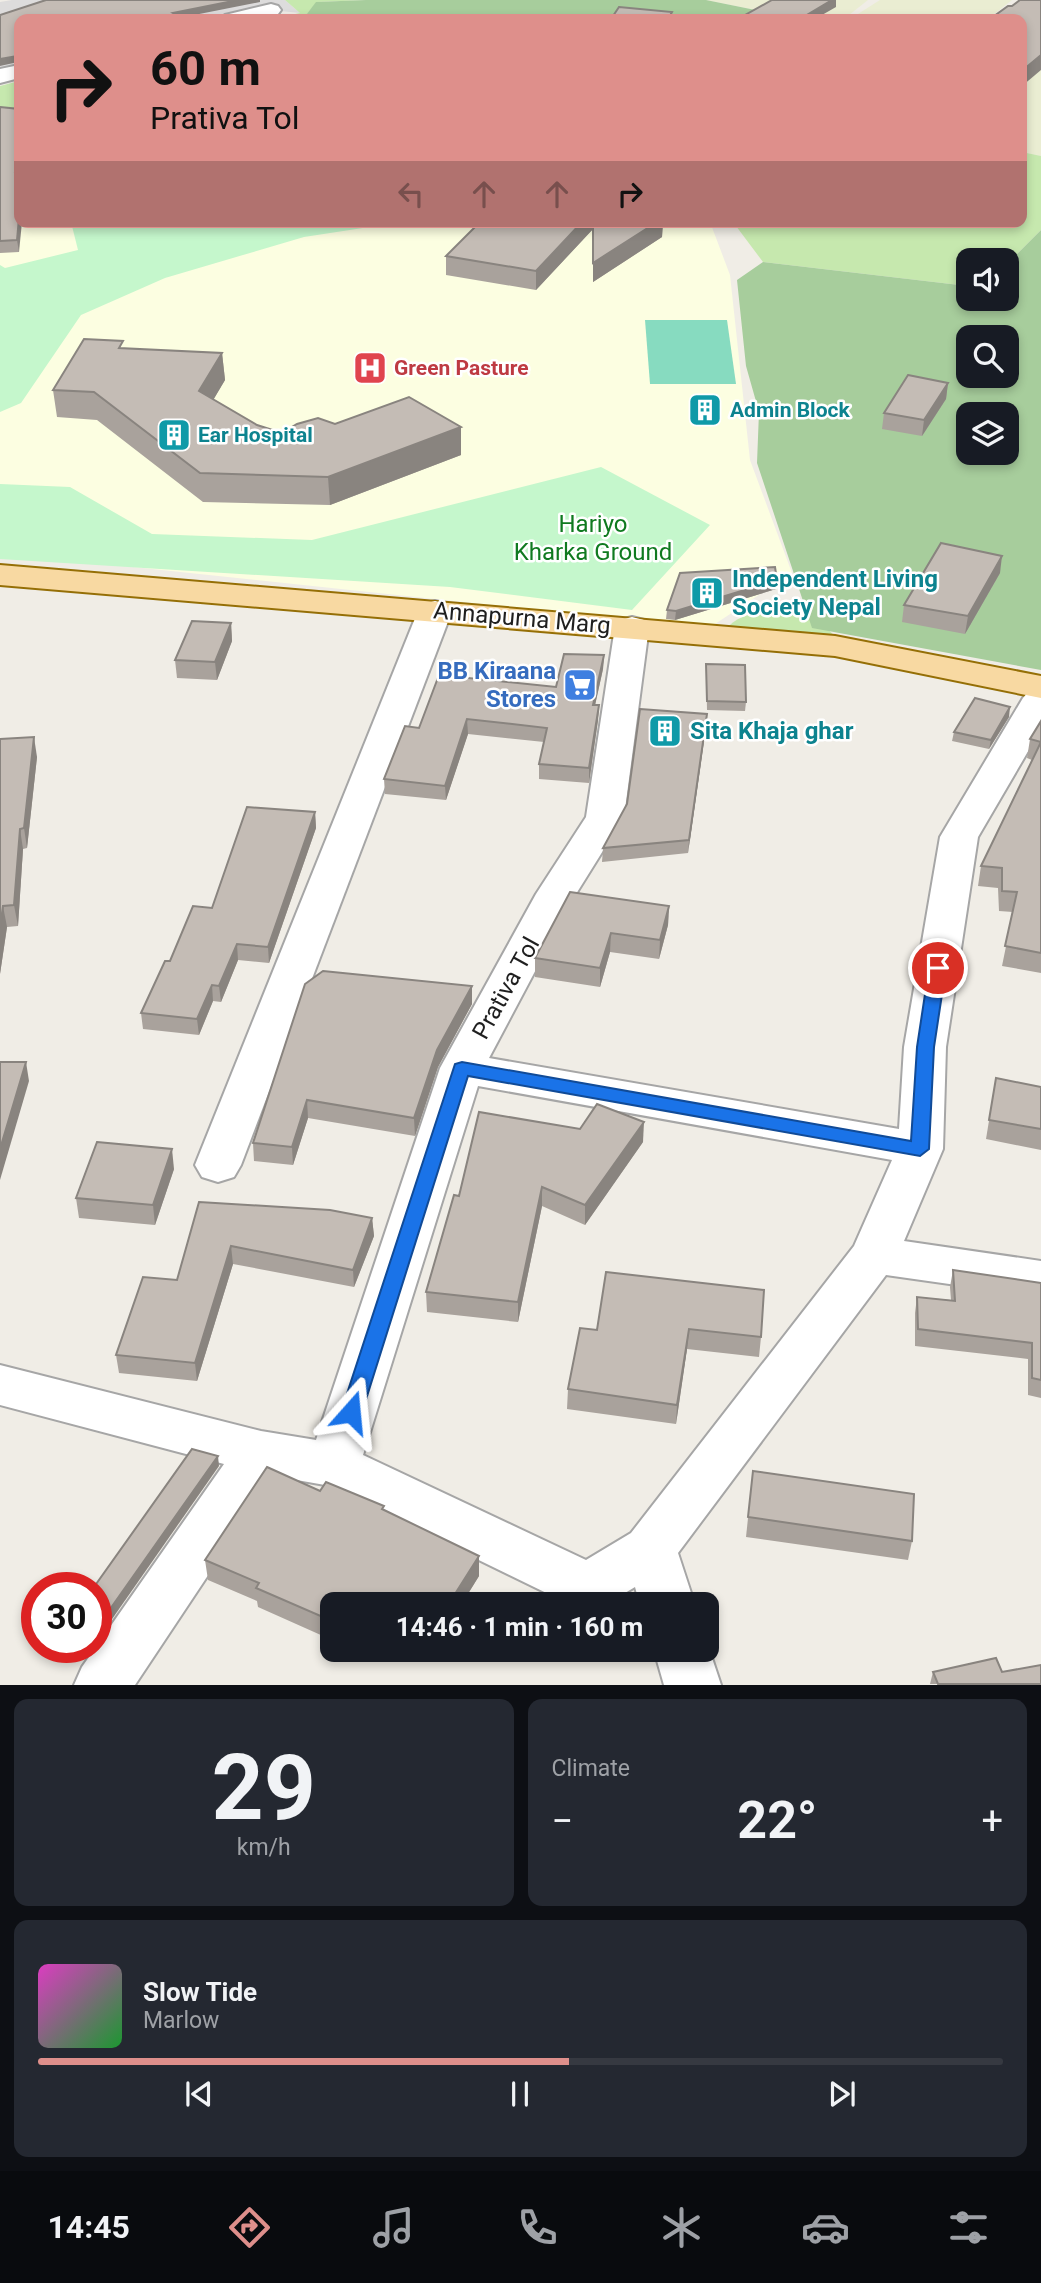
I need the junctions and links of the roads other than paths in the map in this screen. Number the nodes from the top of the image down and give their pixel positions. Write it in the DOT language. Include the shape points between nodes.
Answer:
graph roads {
  1 [pos="271,10"];
  2 [pos="254,14"];
  3 [pos="0,575"];
  4 [pos="435,611"];
  5 [pos="632,627"];
  6 [pos="1041,687"];
  7 [pos="1041,698"];
  8 [pos="462,1068"];
  9 [pos="920,1149"];
  10 [pos="218,1165"];
  11 [pos="874,1255"];
  12 [pos="1041,1279"];
  13 [pos="0,1385"];
  14 [pos="261,1452"];
  15 [pos="334,1465"];
  16 [pos="650,1549"];
  17 [pos="664,1592"];
  18 [pos="686,1662"];
  19 [pos="102,1685"];
  20 [pos="693,1685"];
  1 -- 2 [label="street"];
  3 -- 4 [label="main road, Annapurna Marg"];
  4 -- 5 [label="main road, Annapurna Marg"];
  4 -- 10 [label="street"];
  5 -- 6 [label="main road, Annapurna Marg" via="835,646"];
  5 -- 8 [label="street, Prativa Tol" via="605,817 556,894"];
  7 -- 9 [label="street" via="958,837 925,1047"];
  8 -- 9 [label="street, Prativa Tol"];
  8 -- 15 [label="street"];
  9 -- 11 [label="street"];
  11 -- 12 [label="street"];
  11 -- 16 [label="street"];
  13 -- 14 [label="street"];
  14 -- 15 [label="street"];
  14 -- 19 [label="street"];
  15 -- 16 [label="street" via="588,1587"];
  16 -- 17 [label="street"];
  18 -- 20 [label="street"];
}
